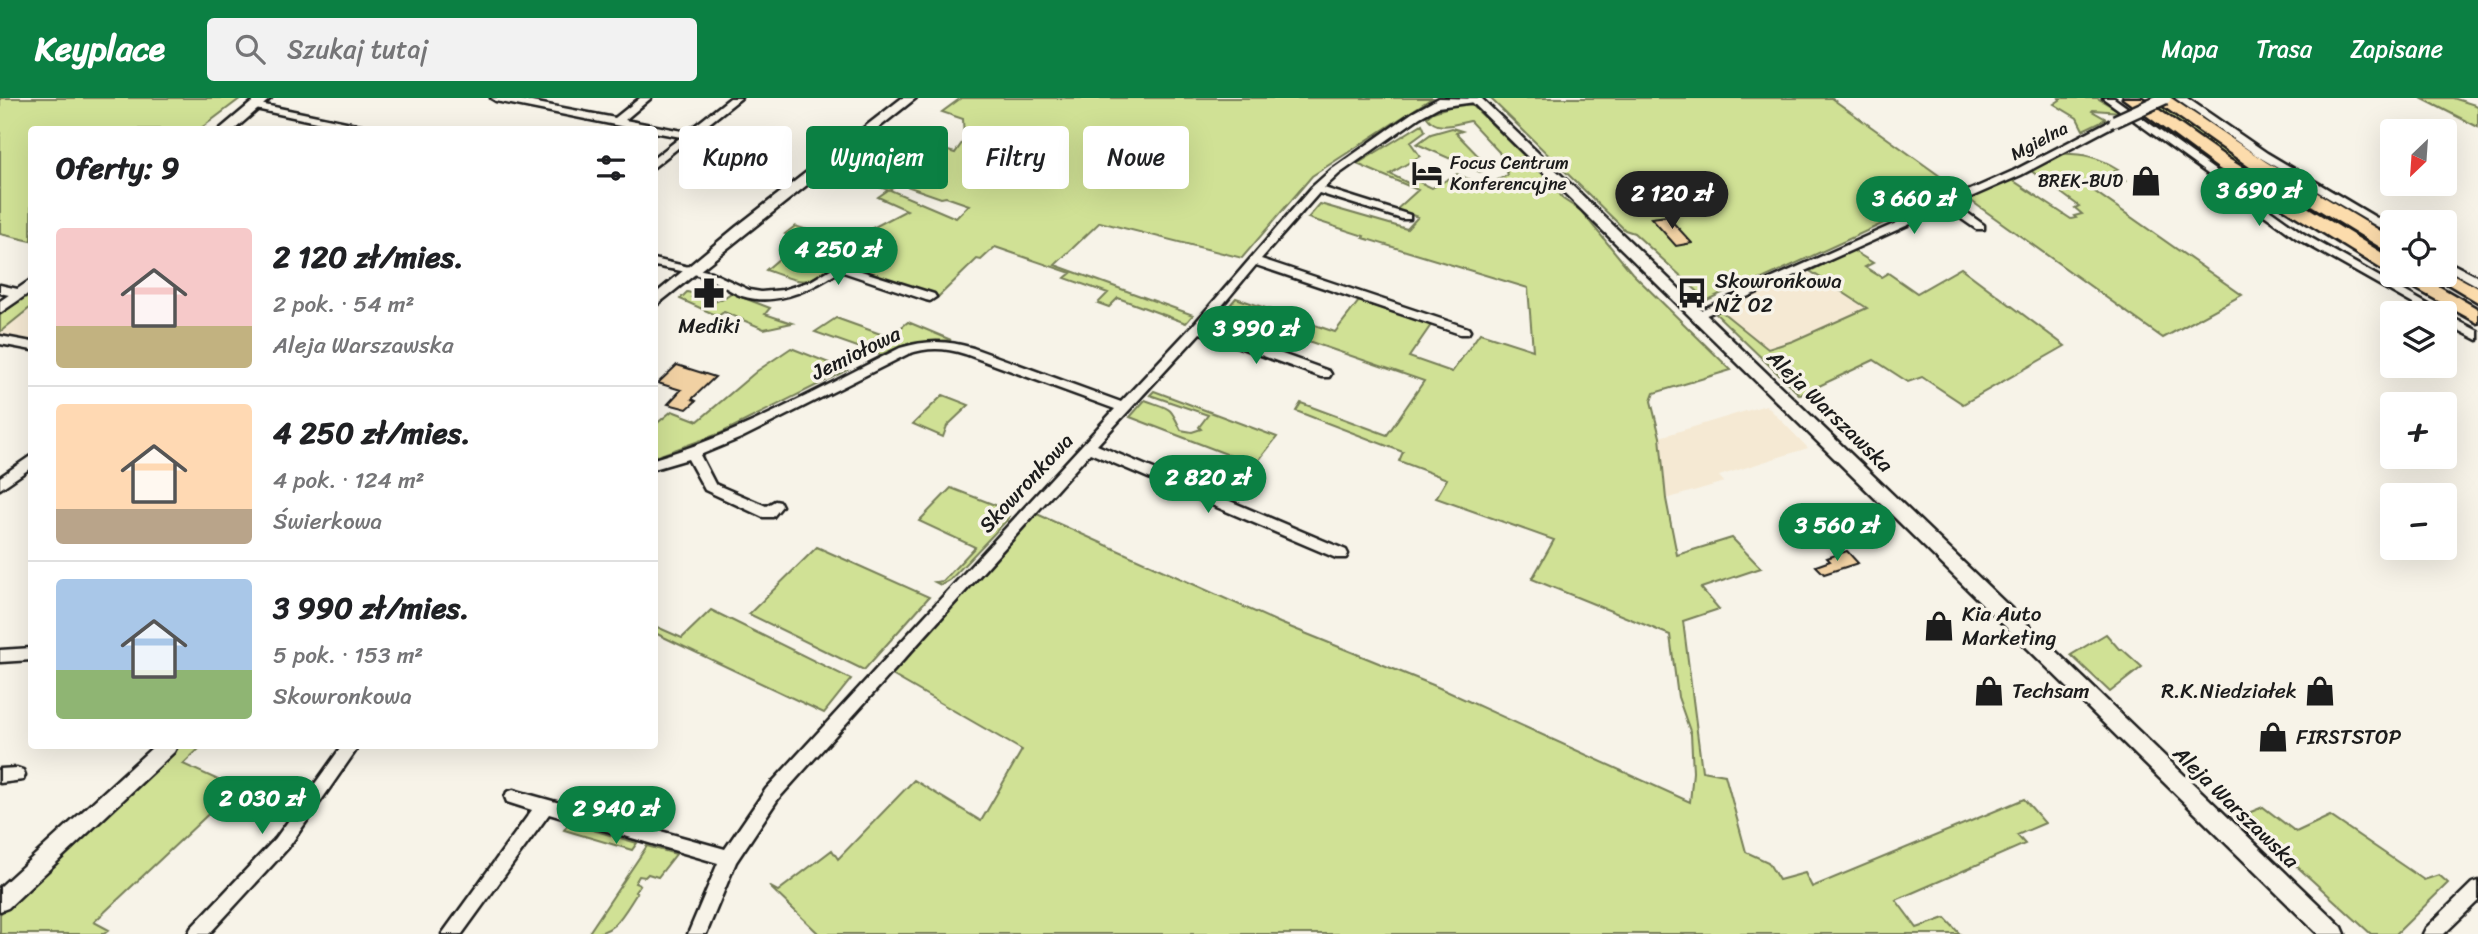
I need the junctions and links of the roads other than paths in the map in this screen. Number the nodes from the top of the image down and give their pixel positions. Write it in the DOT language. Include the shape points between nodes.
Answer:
graph roads {
  1 [pos="496,98"];
  2 [pos="646,98"];
  3 [pos="736,98"];
  4 [pos="910,98"];
  5 [pos="1446,98"];
  6 [pos="2108,98"];
  7 [pos="2131,98"];
  8 [pos="2163,98"];
  9 [pos="2180,98"];
  10 [pos="1475,99"];
  11 [pos="260,102"];
  12 [pos="1436,104"];
  13 [pos="618,121"];
  14 [pos="230,126"];
  15 [pos="354,126"];
  16 [pos="642,126"];
  17 [pos="701,126"];
  18 [pos="658,129"];
  19 [pos="679,134"];
  20 [pos="679,144"];
  21 [pos="658,161"];
  22 [pos="1315,189"];
  23 [pos="1947,204"];
  24 [pos="1406,217"];
  25 [pos="2380,225"];
  26 [pos="1980,227"];
  27 [pos="2380,239"];
  28 [pos="2380,260"];
  29 [pos="1255,261"];
  30 [pos="658,263"];
  31 [pos="2457,270"];
  32 [pos="692,271"];
  33 [pos="2478,282"];
  34 [pos="2457,284"];
  35 [pos="28,286"];
  36 [pos="2427,287"];
  37 [pos="0,289"];
  38 [pos="18,293"];
  39 [pos="2478,296"];
  40 [pos="930,297"];
  41 [pos="658,300"];
  42 [pos="2416,301"];
  43 [pos="0,307"];
  44 [pos="1698,314"];
  45 [pos="2478,317"];
  46 [pos="2457,325"];
  47 [pos="1198,328"];
  48 [pos="1464,331"];
  49 [pos="2478,337"];
  50 [pos="0,340"];
  51 [pos="28,345"];
  52 [pos="1325,374"];
  53 [pos="1124,408"];
  54 [pos="1088,447"];
  55 [pos="692,453"];
  56 [pos="28,463"];
  57 [pos="658,463"];
  58 [pos="0,484"];
  59 [pos="775,506"];
  60 [pos="1341,554"];
  61 [pos="28,654"];
  62 [pos="0,656"];
  63 [pos="164,749"];
  64 [pos="349,749"];
  65 [pos="513,797"];
  66 [pos="545,806"];
  67 [pos="729,858"];
  68 [pos="2478,888"];
  69 [pos="0,901"];
  70 [pos="197,934"];
  71 [pos="451,934"];
  72 [pos="697,934"];
  73 [pos="2334,934"];
  74 [pos="2432,934"];
  1 -- 13 [label="street"];
  2 -- 13 [label="street"];
  3 -- 17 [label="street"];
  4 -- 32 [label="street"];
  5 -- 12 [label="street, Skowronkowa"];
  6 -- 42 [label="street" via="2300,236"];
  7 -- 28 [label="main road" via="2233,170"];
  8 -- 23 [label="street, Mgielna, bridge"];
  8 -- 27 [label="main road" via="2260,166"];
  9 -- 25 [label="street" via="2263,155"];
  10 -- 12 [label="street, Skowronkowa"];
  10 -- 44 [label="street, Aleja Warszawska"];
  11 -- 14 [label="street"];
  11 -- 15 [label="street"];
  12 -- 22 [label="street, Skowronkowa"];
  13 -- 16 [label="street"];
  18 -- 19 [label="street"];
  20 -- 21 [label="street"];
  22 -- 24 [label="street"];
  22 -- 29 [label="street, Skowronkowa"];
  23 -- 26 [label="street"];
  23 -- 44 [label="street, Mgielna"];
  29 -- 47 [label="street, Skowronkowa"];
  29 -- 48 [label="street"];
  30 -- 32 [label="street"];
  31 -- 33 [label="street"];
  32 -- 40 [label="street" via="761,296 815,283 839,267"];
  32 -- 41 [label="street"];
  34 -- 39 [label="main road"];
  35 -- 38 [label="street"];
  36 -- 45 [label="main road"];
  37 -- 38 [label="street"];
  38 -- 43 [label="street"];
  44 -- 73 [label="street, Aleja Warszawska"];
  46 -- 49 [label="street"];
  47 -- 52 [label="street"];
  47 -- 53 [label="street, Skowronkowa"];
  50 -- 51 [label="street"];
  53 -- 54 [label="street, Skowronkowa"];
  53 -- 55 [label="street, Jemiołowa" via="969,351 934,343 904,351"];
  54 -- 60 [label="street"];
  54 -- 67 [label="street, Skowronkowa" via="772,794"];
  55 -- 57 [label="street, Jemiołowa"];
  55 -- 59 [label="street" via="710,487 768,513"];
  56 -- 58 [label="street"];
  61 -- 62 [label="street"];
  63 -- 69 [label="street"];
  64 -- 70 [label="street" via="282,843"];
  65 -- 66 [label="street"];
  66 -- 67 [label="street"];
  66 -- 71 [label="street"];
  67 -- 72 [label="street, Skowronkowa"];
  68 -- 74 [label="street"];
}
